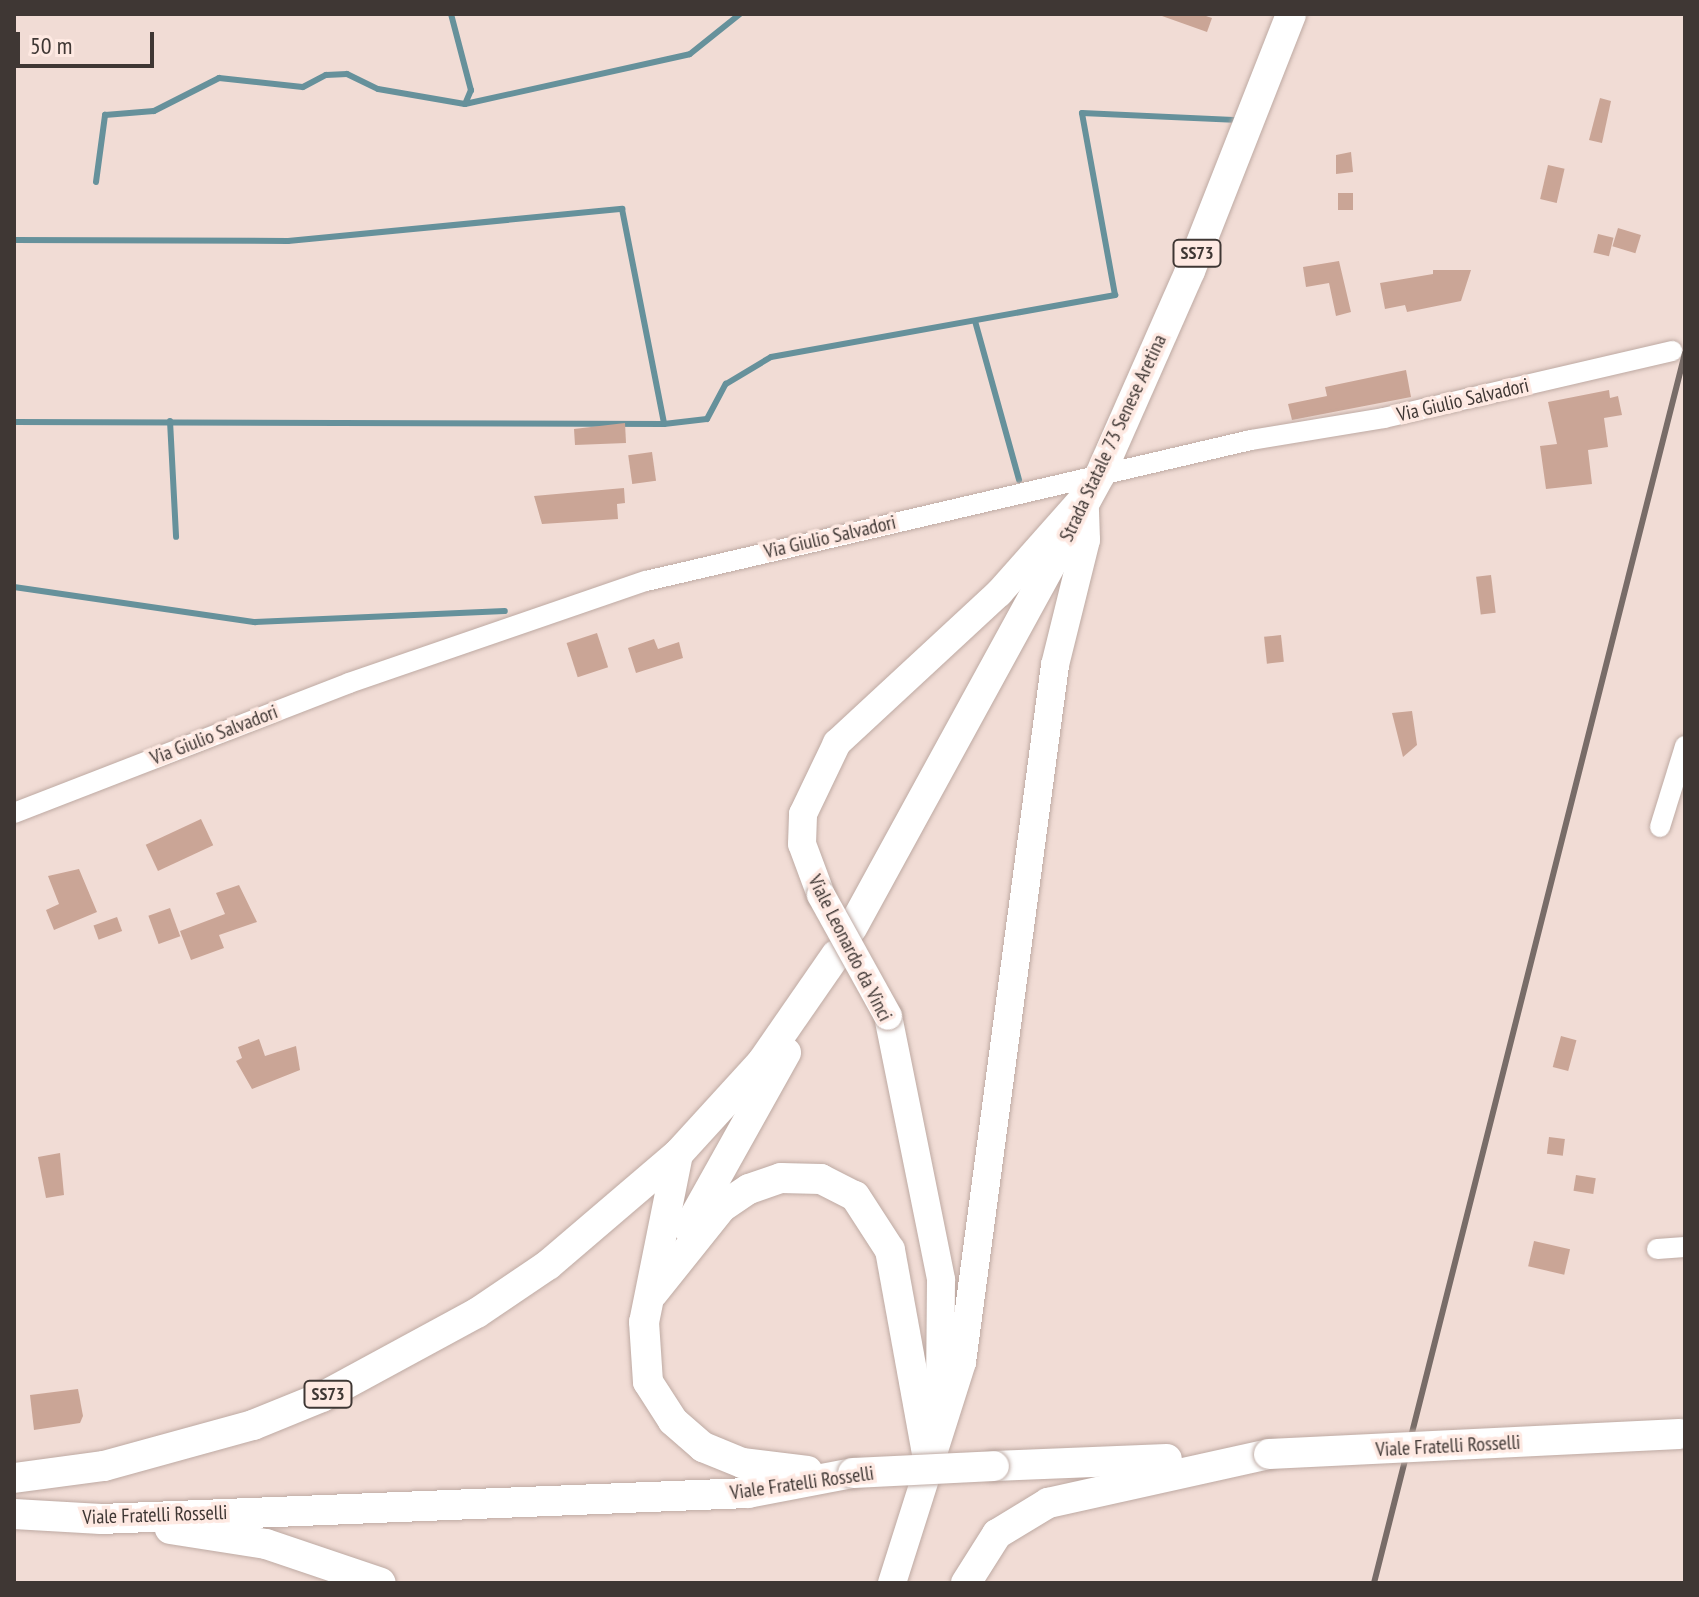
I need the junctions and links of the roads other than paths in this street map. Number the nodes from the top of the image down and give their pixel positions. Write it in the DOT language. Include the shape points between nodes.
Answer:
graph roads {
  1 [pos="1291,14"];
  2 [pos="1672,351"];
  3 [pos="1093,489"];
  4 [pos="1685,746"];
  5 [pos="14,813"];
  6 [pos="1660,827"];
  7 [pos="852,928"];
  8 [pos="836,955"];
  9 [pos="817,989"];
  10 [pos="678,1154"];
  11 [pos="710,1188"];
  12 [pos="1685,1247"];
  13 [pos="1657,1249"];
  14 [pos="653,1293"];
  15 [pos="943,1423"];
  16 [pos="1682,1434"];
  17 [pos="1269,1454"];
  18 [pos="929,1464"];
  19 [pos="853,1473"];
  20 [pos="14,1478"];
  21 [pos="14,1514"];
  22 [pos="101,1519"];
  23 [pos="381,1583"];
  24 [pos="892,1583"];
  25 [pos="966,1583"];
  1 -- 3 [label="main road, Strada Statale 73 Senese Aretina / SS73" via="1190,271"];
  2 -- 3 [label="street, Via Giulio Salvadori" via="1384,418 1251,440"];
  3 -- 5 [label="street, Via Giulio Salvadori" via="616,590 349,683"];
  3 -- 7 [label="main road, Strada Statale 73 Senese Aretina / SS73"];
  3 -- 15 [label="main road, Viale Leonardo da Vinci" via="1055,665 975,1289"];
  3 -- 15 [label="main road, Viale Leonardo da Vinci, bridge" via="999,593 837,743 803,814 802,844 821,895 888,1016 941,1280 938,1389"];
  4 -- 6 [label="street"];
  8 -- 9 [label="main road, SS73"];
  9 -- 10 [label="main road, SS73" via="736,1093"];
  9 -- 11 [label="main road"];
  10 -- 11 [label="main road" via="698,1165"];
  10 -- 14 [label="main road"];
  10 -- 20 [label="main road, SS73" via="548,1265 404,1356 322,1397 166,1451"];
  11 -- 14 [label="main road"];
  12 -- 13 [label="street"];
  14 -- 18 [label="main road" via="703,1227 749,1189 781,1178 821,1179 855,1196 890,1250"];
  14 -- 19 [label="main road" via="644,1322 643,1364 655,1398 688,1436 742,1463"];
  15 -- 18 [label="main road, Viale Leonardo da Vinci"];
  16 -- 17 [label="main road, Viale Fratelli Rosselli, bridge"];
  17 -- 19 [label="main road, Viale Fratelli Rosselli, bridge"];
  17 -- 25 [label="main road" via="1048,1503 997,1534"];
  18 -- 24 [label="main road, Viale Leonardo da Vinci"];
  19 -- 22 [label="main road, Viale Fratelli Rosselli" via="748,1493"];
  21 -- 22 [label="main road, Viale Fratelli Rosselli"];
  22 -- 23 [label="main road" via="266,1544"];
}
